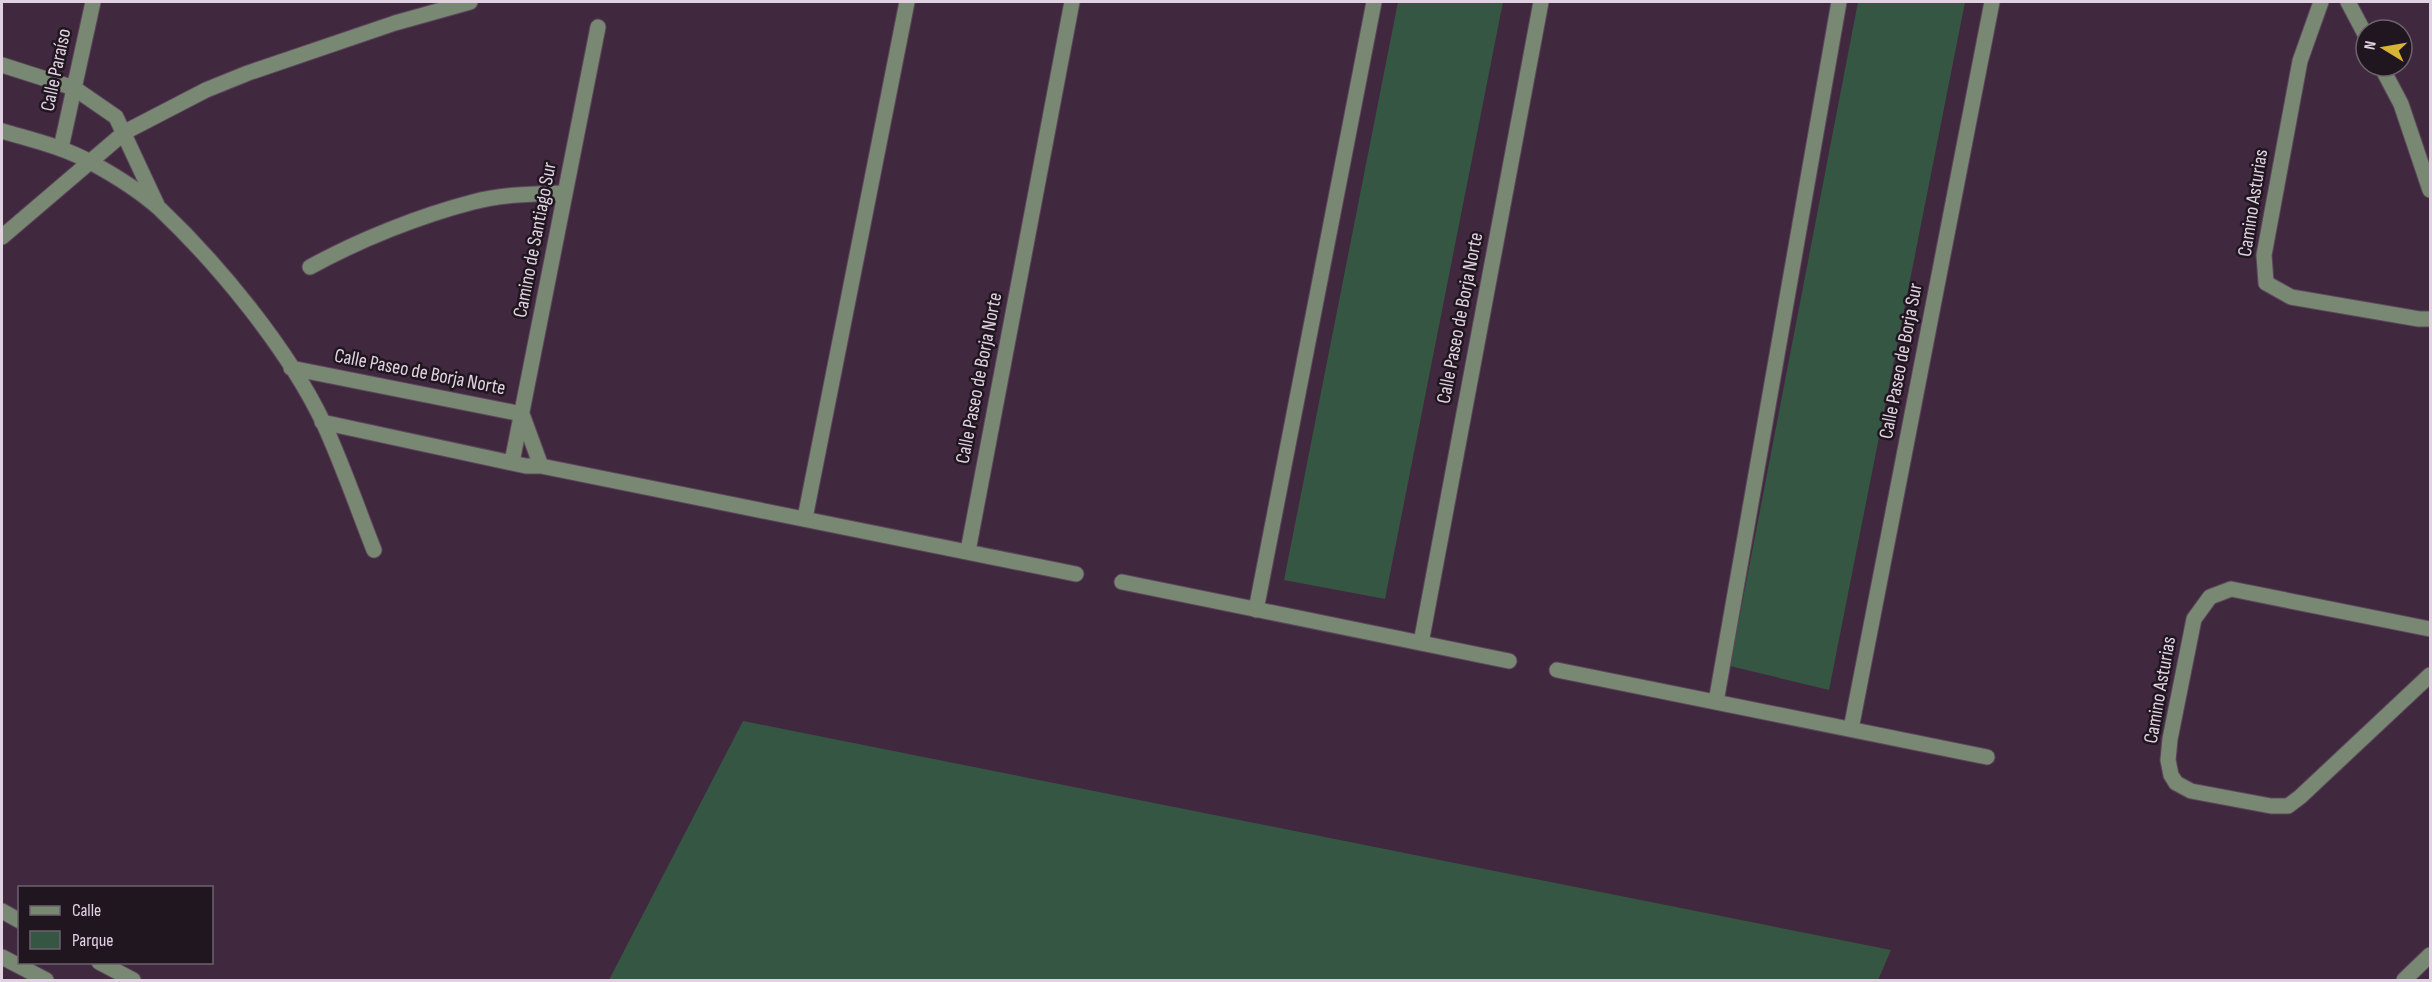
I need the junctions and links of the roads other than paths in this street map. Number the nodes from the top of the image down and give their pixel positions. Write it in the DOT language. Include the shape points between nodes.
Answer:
graph roads {
  1 [pos="93,2"];
  2 [pos="470,2"];
  3 [pos="907,2"];
  4 [pos="1072,2"];
  5 [pos="1374,2"];
  6 [pos="1541,2"];
  7 [pos="1839,2"];
  8 [pos="1992,2"];
  9 [pos="2321,2"];
  10 [pos="2348,2"];
  11 [pos="2356,18"];
  12 [pos="598,27"];
  13 [pos="2,65"];
  14 [pos="2387,78"];
  15 [pos="74,88"];
  16 [pos="2,131"];
  17 [pos="125,132"];
  18 [pos="61,148"];
  19 [pos="92,162"];
  20 [pos="2430,190"];
  21 [pos="565,193"];
  22 [pos="158,207"];
  23 [pos="2,237"];
  24 [pos="310,267"];
  25 [pos="2430,319"];
  26 [pos="291,368"];
  27 [pos="522,414"];
  28 [pos="322,422"];
  29 [pos="512,462"];
  30 [pos="541,466"];
  31 [pos="805,518"];
  32 [pos="374,550"];
  33 [pos="968,551"];
  34 [pos="1076,573"];
  35 [pos="1122,582"];
  36 [pos="1256,609"];
  37 [pos="2430,628"];
  38 [pos="1421,643"];
  39 [pos="1509,661"];
  40 [pos="1557,670"];
  41 [pos="2430,675"];
  42 [pos="1716,702"];
  43 [pos="1851,729"];
  44 [pos="1987,757"];
  45 [pos="2,911"];
  46 [pos="18,920"];
  47 [pos="2430,955"];
  48 [pos="2,957"];
  49 [pos="101,964"];
  50 [pos="46,981"];
  51 [pos="133,981"];
  52 [pos="2404,981"];
  1 -- 15 [label="street, Calle Paraíso"];
  2 -- 17 [label="street" via="394,23 248,73"];
  3 -- 31 [label="street"];
  4 -- 33 [label="street, Calle Paseo de Borja Norte"];
  5 -- 36 [label="street"];
  6 -- 38 [label="street, Calle Paseo de Borja Norte"];
  7 -- 42 [label="street"];
  8 -- 43 [label="street, Calle Paseo de Borja Sur"];
  9 -- 25 [label="street, Camino Asturias" via="2300,61 2264,255 2266,283 2291,297"];
  10 -- 11 [label="street"];
  12 -- 21 [label="street, Camino de Santiago Sur"];
  13 -- 15 [label="street"];
  14 -- 20 [label="street" via="2401,104"];
  15 -- 17 [label="street" via="116,117"];
  15 -- 18 [label="street, Calle Paraíso"];
  16 -- 18 [label="street"];
  17 -- 19 [label="street"];
  17 -- 22 [label="street"];
  18 -- 19 [label="street"];
  19 -- 22 [label="street"];
  19 -- 23 [label="street"];
  21 -- 24 [label="street" via="474,201 351,244"];
  21 -- 27 [label="street, Camino de Santiago Sur"];
  22 -- 26 [label="street" via="246,305"];
  26 -- 27 [label="street, Calle Paseo de Borja Norte"];
  26 -- 28 [label="street"];
  27 -- 29 [label="street, Camino de Santiago Sur"];
  27 -- 30 [label="street, Calle Paseo de Borja Norte"];
  28 -- 29 [label="street"];
  28 -- 32 [label="street"];
  29 -- 30 [label="street"];
  30 -- 31 [label="street"];
  31 -- 33 [label="street"];
  33 -- 34 [label="street"];
  35 -- 36 [label="street"];
  36 -- 38 [label="street"];
  37 -- 41 [label="street, Camino Asturias" via="2231,589 2220,591 2210,597 2194,620 2170,739 2171,775 2176,783 2191,791 2288,806"];
  38 -- 39 [label="street"];
  40 -- 42 [label="street"];
  42 -- 43 [label="street"];
  43 -- 44 [label="street"];
  45 -- 46 [label="street"];
  47 -- 52 [label="street"];
  48 -- 50 [label="street"];
  49 -- 51 [label="street"];
}
